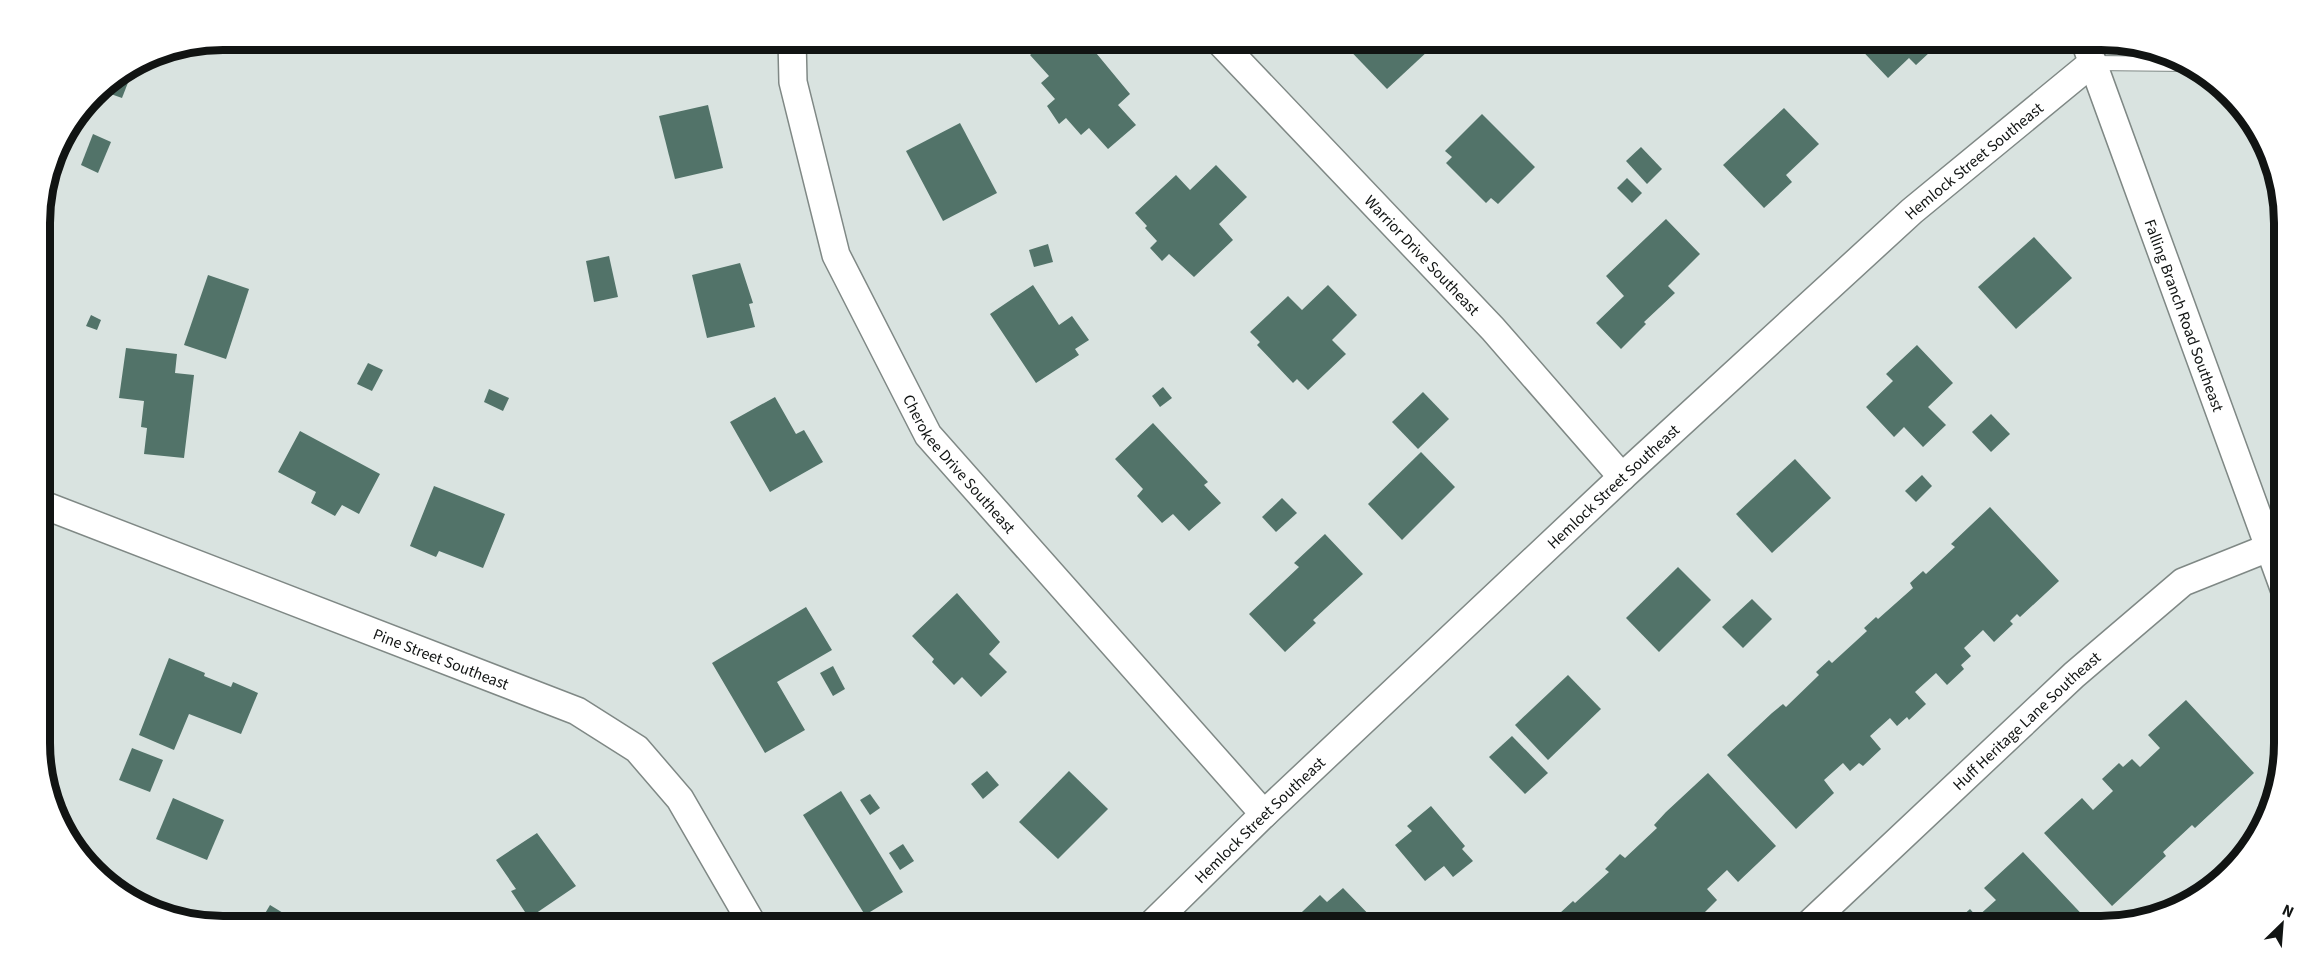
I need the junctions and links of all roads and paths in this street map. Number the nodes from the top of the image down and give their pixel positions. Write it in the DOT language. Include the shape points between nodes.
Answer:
graph roads {
  1 [pos="792,50"];
  2 [pos="1227,50"];
  3 [pos="2088,51"];
  4 [pos="2160,60"];
  5 [pos="1622,477"];
  6 [pos="50,507"];
  7 [pos="2268,548"];
  8 [pos="2274,564"];
  9 [pos="1264,814"];
  10 [pos="748,916"];
  11 [pos="1160,916"];
  12 [pos="1818,916"];
  1 -- 9 [label="street, Cherokee Drive Southeast" via="793,82 836,255 928,435"];
  2 -- 5 [label="street, Warrior Drive Southeast" via="1493,329"];
  3 -- 4 [label="lane"];
  3 -- 5 [label="street, Hemlock Street Southeast"];
  3 -- 7 [label="street, Falling Branch Road Southeast"];
  5 -- 9 [label="street, Hemlock Street Southeast"];
  6 -- 10 [label="street, Pine Street Southeast" via="577,711 637,749 680,799"];
  7 -- 8 [label="street, Falling Branch Road Southeast"];
  7 -- 12 [label="street, Huff Heritage Lane Southeast" via="2183,582 2074,675"];
  9 -- 11 [label="street, Hemlock Street Southeast"];
}
